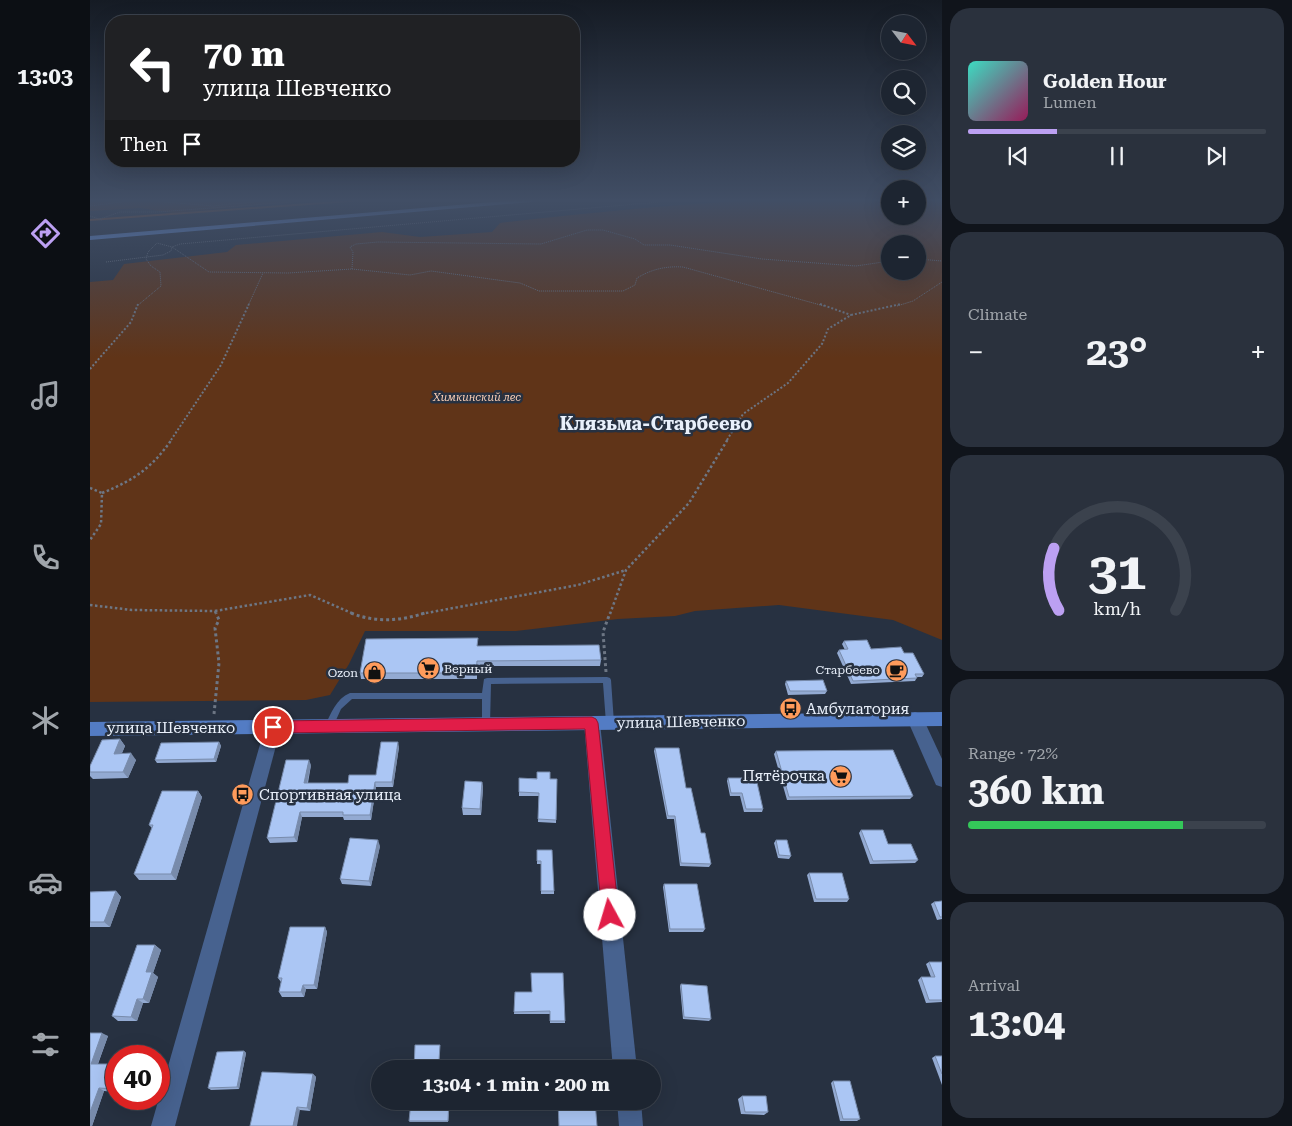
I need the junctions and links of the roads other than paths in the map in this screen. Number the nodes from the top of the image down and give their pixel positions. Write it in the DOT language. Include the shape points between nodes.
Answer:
graph roads {
  1 [pos="486,696"];
  2 [pos="915,719"];
  3 [pos="942,719"];
  4 [pos="601,723"];
  5 [pos="486,724"];
  6 [pos="329,726"];
  7 [pos="273,727"];
  8 [pos="90,729"];
  9 [pos="942,779"];
  10 [pos="624,1060"];
  11 [pos="629,1110"];
  12 [pos="163,1126"];
  13 [pos="631,1126"];
  1 -- 4 [label="lane" via="487,681 607,680"];
  1 -- 5 [label="lane"];
  1 -- 6 [label="lane" via="350,696 338,706"];
  2 -- 3 [label="main road, улица Шевченко"];
  2 -- 4 [label="main road, улица Шевченко"];
  2 -- 9 [label="street"];
  4 -- 5 [label="main road, улица Шевченко"];
  4 -- 10 [label="street"];
  5 -- 6 [label="main road, улица Шевченко"];
  6 -- 7 [label="main road, улица Шевченко"];
  7 -- 8 [label="main road, улица Шевченко"];
  7 -- 12 [label="street"];
  11 -- 13 [label="street"];
}
